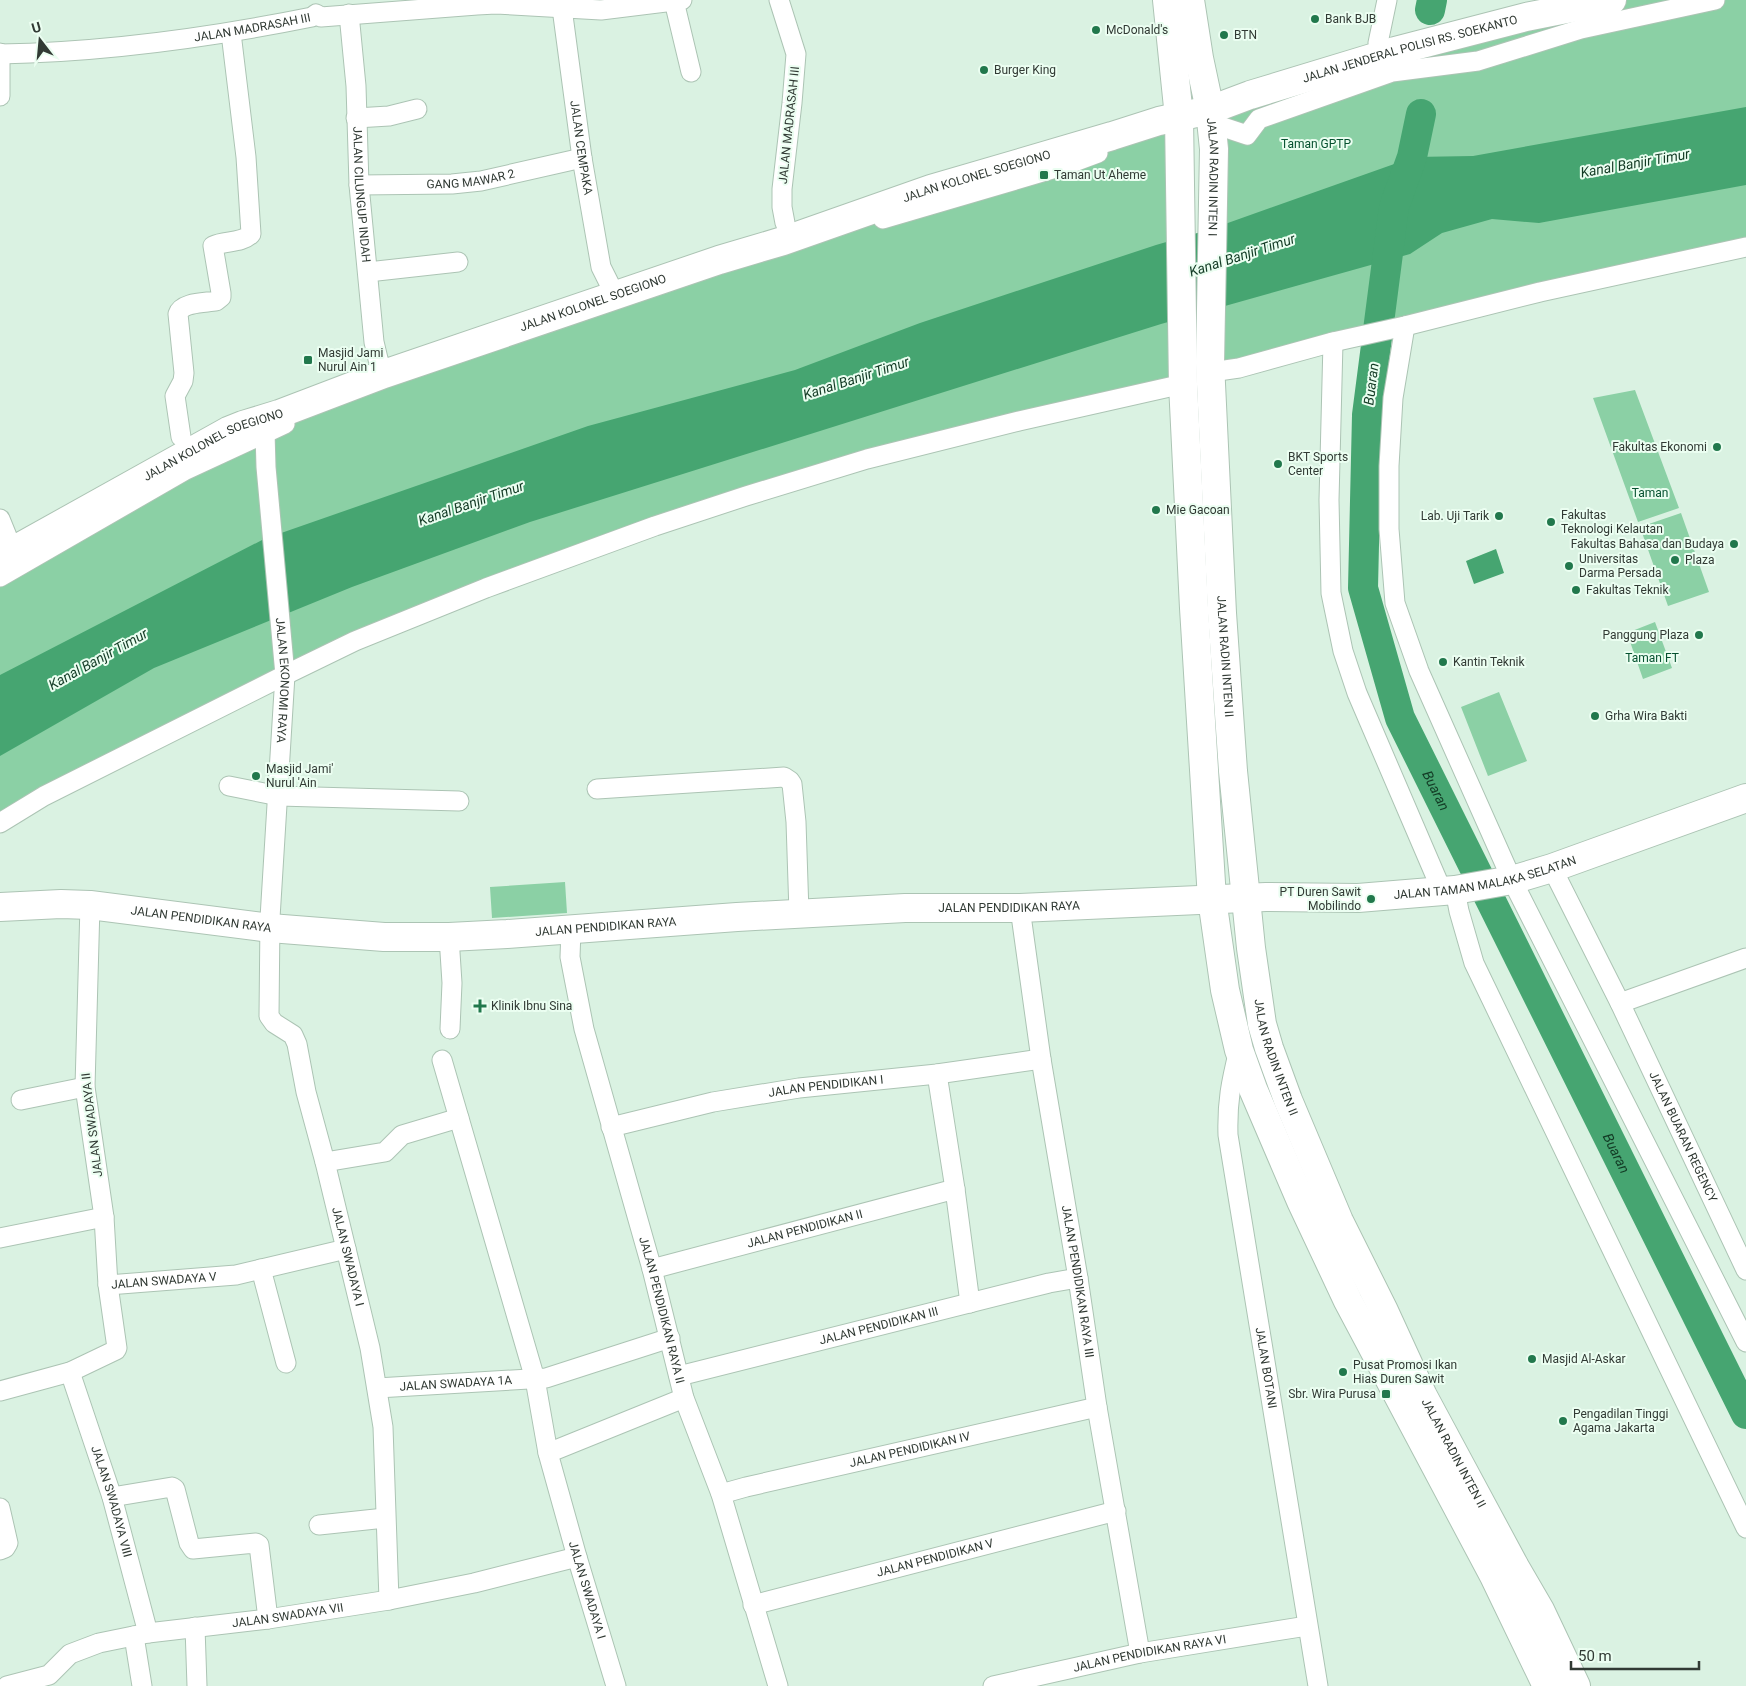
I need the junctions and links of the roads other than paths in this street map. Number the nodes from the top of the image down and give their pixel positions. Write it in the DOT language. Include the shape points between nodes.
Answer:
graph roads {
  1 [pos="678,0"];
  2 [pos="779,0"];
  3 [pos="1167,0"];
  4 [pos="1190,0"];
  5 [pos="1388,0"];
  6 [pos="1545,0"];
  7 [pos="1612,0"];
  8 [pos="1715,0"];
  9 [pos="399,5"];
  10 [pos="314,7"];
  11 [pos="562,8"];
  12 [pos="349,14"];
  13 [pos="1485,20"];
  14 [pos="231,33"];
  15 [pos="1390,51"];
  16 [pos="0,54"];
  17 [pos="692,72"];
  18 [pos="0,96"];
  19 [pos="1178,108"];
  20 [pos="417,109"];
  21 [pos="1212,116"];
  22 [pos="356,118"];
  23 [pos="1157,136"];
  24 [pos="582,158"];
  25 [pos="359,185"];
  26 [pos="785,223"];
  27 [pos="1746,248"];
  28 [pos="458,262"];
  29 [pos="368,272"];
  30 [pos="610,285"];
  31 [pos="1397,328"];
  32 [pos="1342,340"];
  33 [pos="381,367"];
  34 [pos="1211,368"];
  35 [pos="1183,374"];
  36 [pos="262,424"];
  37 [pos="182,437"];
  38 [pos="4,540"];
  39 [pos="0,578"];
  40 [pos="285,668"];
  41 [pos="229,786"];
  42 [pos="597,789"];
  43 [pos="279,796"];
  44 [pos="1746,798"];
  45 [pos="459,801"];
  46 [pos="0,822"];
  47 [pos="1552,868"];
  48 [pos="1504,882"];
  49 [pos="1452,890"];
  50 [pos="1246,897"];
  51 [pos="1212,899"];
  52 [pos="90,905"];
  53 [pos="0,907"];
  54 [pos="1020,908"];
  55 [pos="800,913"];
  56 [pos="270,928"];
  57 [pos="571,930"];
  58 [pos="449,937"];
  59 [pos="1746,958"];
  60 [pos="1620,1003"];
  61 [pos="450,1028"];
  62 [pos="1239,1050"];
  63 [pos="1041,1059"];
  64 [pos="442,1060"];
  65 [pos="937,1074"];
  66 [pos="85,1087"];
  67 [pos="21,1100"];
  68 [pos="459,1118"];
  69 [pos="612,1127"];
  70 [pos="325,1162"];
  71 [pos="955,1189"];
  72 [pos="104,1216"];
  73 [pos="0,1238"];
  74 [pos="346,1249"];
  75 [pos="652,1268"];
  76 [pos="261,1269"];
  77 [pos="1746,1270"];
  78 [pos="1078,1278"];
  79 [pos="108,1285"];
  80 [pos="970,1303"];
  81 [pos="670,1338"];
  82 [pos="1746,1342"];
  83 [pos="286,1363"];
  84 [pos="70,1372"];
  85 [pos="679,1376"];
  86 [pos="535,1379"];
  87 [pos="377,1388"];
  88 [pos="0,1391"];
  89 [pos="684,1398"];
  90 [pos="1097,1407"];
  91 [pos="548,1453"];
  92 [pos="721,1494"];
  93 [pos="112,1498"];
  94 [pos="0,1508"];
  95 [pos="1116,1511"];
  96 [pos="385,1518"];
  97 [pos="319,1525"];
  98 [pos="1746,1528"];
  99 [pos="0,1550"];
  100 [pos="576,1557"];
  101 [pos="389,1600"];
  102 [pos="753,1606"];
  103 [pos="268,1619"];
  104 [pos="195,1626"];
  105 [pos="1307,1626"];
  106 [pos="141,1634"];
  107 [pos="1140,1652"];
  108 [pos="7,1686"];
  109 [pos="142,1686"];
  110 [pos="197,1686"];
  111 [pos="616,1686"];
  112 [pos="778,1686"];
  113 [pos="993,1686"];
  114 [pos="1318,1686"];
  115 [pos="1547,1686"];
  116 [pos="1576,1686"];
  1 -- 11 [label="street, JALAN MADRASAH III" via="601,10"];
  1 -- 17 [label="street"];
  2 -- 26 [label="street, JALAN MADRASAH III" via="796,54 782,189"];
  3 -- 19 [label="main road"];
  4 -- 21 [label="main road, JALAN RADIN INTEN I"];
  5 -- 15 [label="street"];
  6 -- 13 [label="main road, JALAN JENDERAL POLISI RS. SOEKANTO"];
  7 -- 13 [label="main road, JALAN JENDERAL POLISI RS. SOEKANTO" via="1526,18"];
  8 -- 15 [label="street" via="1581,29 1478,61"];
  9 -- 11 [label="street, JALAN MADRASAH III" via="496,4"];
  9 -- 12 [label="street, JALAN MADRASAH III"];
  10 -- 12 [label="street, JALAN MADRASAH III" via="321,17"];
  10 -- 14 [label="street, JALAN MADRASAH III" via="312,17"];
  11 -- 24 [label="street, JALAN CEMPAKA"];
  12 -- 22 [label="street, JALAN CILUNGUP INDAH"];
  13 -- 15 [label="main road, JALAN JENDERAL POLISI RS. SOEKANTO"];
  14 -- 16 [label="street, JALAN MADRASAH III" via="135,46"];
  14 -- 37 [label="street" via="246,157 251,234 246,239 213,246 221,293 219,299 179,310 184,372 175,396"];
  15 -- 21 [label="main road, JALAN JENDERAL POLISI RS. SOEKANTO"];
  15 -- 21 [label="main road, JALAN JENDERAL POLISI RS. SOEKANTO" via="1250,95"];
  15 -- 21 [label="street" via="1259,119 1247,135"];
  16 -- 18 [label="street"];
  19 -- 21 [label="main road, JALAN KOLONEL SOEGIONO"];
  19 -- 23 [label="main road"];
  19 -- 23 [label="main road, JALAN KOLONEL SOEGIONO"];
  19 -- 26 [label="main road, JALAN KOLONEL SOEGIONO" via="1060,133"];
  20 -- 22 [label="street" via="390,116"];
  21 -- 34 [label="main road, JALAN RADIN INTEN I"];
  22 -- 25 [label="street, JALAN CILUNGUP INDAH"];
  23 -- 33 [label="main road, JALAN KOLONEL SOEGIONO" via="1112,136 931,190 783,241"];
  23 -- 35 [label="main road" via="1179,184"];
  23 -- 36 [label="street" via="1139,138 1063,166 830,236"];
  24 -- 25 [label="street, GANG MAWAR 2" via="452,184"];
  24 -- 30 [label="street, JALAN CEMPAKA" via="601,267"];
  25 -- 29 [label="street, JALAN CILUNGUP INDAH"];
  26 -- 30 [label="main road, JALAN KOLONEL SOEGIONO"];
  27 -- 31 [label="street" via="1540,292"];
  28 -- 29 [label="street"];
  29 -- 33 [label="street, JALAN CILUNGUP INDAH" via="374,342"];
  30 -- 33 [label="main road, JALAN KOLONEL SOEGIONO"];
  31 -- 32 [label="street"];
  31 -- 48 [label="street" via="1389,466 1389,529 1395,603"];
  32 -- 34 [label="street" via="1240,368"];
  32 -- 49 [label="street" via="1329,500 1331,593 1343,651 1357,693"];
  33 -- 36 [label="main road, JALAN KOLONEL SOEGIONO"];
  33 -- 37 [label="main road, JALAN KOLONEL SOEGIONO" via="343,373 225,414"];
  34 -- 50 [label="main road, JALAN RADIN INTEN II" via="1222,613"];
  35 -- 40 [label="street" via="1019,421 866,459 746,496 486,588"];
  35 -- 51 [label="main road, JALAN RADIN INTEN II"];
  36 -- 38 [label="main road, JALAN KOLONEL SOEGIONO" via="228,431"];
  36 -- 39 [label="street"];
  36 -- 40 [label="street, JALAN EKONOMI RAYA"];
  37 -- 38 [label="main road, JALAN KOLONEL SOEGIONO"];
  40 -- 43 [label="street, JALAN EKONOMI RAYA"];
  40 -- 46 [label="street"];
  41 -- 43 [label="street"];
  42 -- 55 [label="street" via="788,778 792,784 796,822"];
  43 -- 45 [label="street"];
  43 -- 56 [label="street, JALAN EKONOMI RAYA"];
  44 -- 47 [label="main road, JALAN TAMAN MALAKA SELATAN"];
  47 -- 48 [label="main road, JALAN TAMAN MALAKA SELATAN"];
  47 -- 60 [label="street, JALAN BUARAN REGENCY"];
  48 -- 49 [label="main road, JALAN TAMAN MALAKA SELATAN"];
  48 -- 82 [label="street"];
  49 -- 50 [label="main road, JALAN TAMAN MALAKA SELATAN" via="1358,898"];
  49 -- 98 [label="street" via="1474,963"];
  50 -- 51 [label="main road, JALAN TAMAN MALAKA SELATAN"];
  50 -- 116 [label="main road, JALAN RADIN INTEN II" via="1262,1024 1306,1144 1423,1396 1540,1610"];
  51 -- 54 [label="main road, JALAN PENDIDIKAN RAYA"];
  51 -- 62 [label="main road, JALAN RADIN INTEN II" via="1225,990"];
  52 -- 53 [label="main road, JALAN PENDIDIKAN RAYA"];
  52 -- 56 [label="main road, JALAN PENDIDIKAN RAYA"];
  52 -- 66 [label="street, JALAN SWADAYA II"];
  54 -- 55 [label="main road, JALAN PENDIDIKAN RAYA" via="904,908"];
  54 -- 63 [label="street, JALAN PENDIDIKAN RAYA III"];
  55 -- 57 [label="main road, JALAN PENDIDIKAN RAYA"];
  56 -- 58 [label="main road, JALAN PENDIDIKAN RAYA" via="384,937"];
  56 -- 70 [label="street, JALAN SWADAYA I" via="270,1016 274,1023 293,1035 297,1044"];
  57 -- 58 [label="main road, JALAN PENDIDIKAN RAYA"];
  57 -- 69 [label="street, JALAN PENDIDIKAN RAYA II" via="570,957 584,1029"];
  58 -- 61 [label="street"];
  59 -- 60 [label="street"];
  60 -- 77 [label="street, JALAN BUARAN REGENCY"];
  62 -- 105 [label="street, JALAN BOTANI" via="1230,1086 1228,1135"];
  62 -- 115 [label="main road, JALAN RADIN INTEN II" via="1301,1201 1348,1301 1494,1576"];
  63 -- 65 [label="street, JALAN PENDIDIKAN I"];
  63 -- 78 [label="street, JALAN PENDIDIKAN RAYA III"];
  64 -- 68 [label="street, JALAN SWADAYA I"];
  65 -- 69 [label="street, JALAN PENDIDIKAN I" via="799,1088 722,1100"];
  65 -- 71 [label="street"];
  66 -- 67 [label="street"];
  66 -- 72 [label="street, JALAN SWADAYA II"];
  68 -- 70 [label="street" via="402,1135 385,1152"];
  68 -- 86 [label="street, JALAN SWADAYA I"];
  69 -- 75 [label="street, JALAN PENDIDIKAN RAYA II"];
  70 -- 74 [label="street, JALAN SWADAYA I"];
  71 -- 75 [label="street, JALAN PENDIDIKAN II"];
  71 -- 80 [label="street"];
  72 -- 73 [label="street"];
  72 -- 79 [label="street, JALAN SWADAYA II"];
  74 -- 76 [label="street, JALAN SWADAYA V"];
  74 -- 87 [label="street, JALAN SWADAYA I"];
  75 -- 81 [label="street, JALAN PENDIDIKAN RAYA II"];
  76 -- 79 [label="street, JALAN SWADAYA V" via="236,1275"];
  76 -- 83 [label="street"];
  78 -- 80 [label="street, JALAN PENDIDIKAN III"];
  78 -- 90 [label="street, JALAN PENDIDIKAN RAYA III"];
  79 -- 84 [label="street, JALAN SWADAYA V" via="117,1348"];
  80 -- 85 [label="street, JALAN PENDIDIKAN III"];
  81 -- 85 [label="street, JALAN PENDIDIKAN RAYA II"];
  81 -- 86 [label="street, JALAN SWADAYA 1A"];
  84 -- 88 [label="street, JALAN SWADAYA V"];
  84 -- 93 [label="street, JALAN SWADAYA VIII"];
  85 -- 89 [label="street, JALAN PENDIDIKAN RAYA II"];
  86 -- 87 [label="street, JALAN SWADAYA 1A"];
  86 -- 91 [label="street, JALAN SWADAYA I"];
  87 -- 96 [label="street, JALAN SWADAYA I" via="383,1427"];
  89 -- 91 [label="street"];
  89 -- 92 [label="street, JALAN PENDIDIKAN RAYA II"];
  90 -- 92 [label="street, JALAN PENDIDIKAN IV"];
  90 -- 95 [label="street, JALAN PENDIDIKAN RAYA III"];
  91 -- 100 [label="street, JALAN SWADAYA I"];
  92 -- 102 [label="street, JALAN PENDIDIKAN RAYA II"];
  93 -- 103 [label="street" via="172,1487 193,1549 259,1545"];
  93 -- 106 [label="street, JALAN SWADAYA VIII"];
  94 -- 99 [label="street" via="8,1540 5,1548"];
  95 -- 102 [label="street, JALAN PENDIDIKAN V"];
  95 -- 107 [label="street, JALAN PENDIDIKAN RAYA III"];
  96 -- 97 [label="street"];
  96 -- 101 [label="street, JALAN SWADAYA I"];
  100 -- 101 [label="street, JALAN SWADAYA VII" via="474,1584"];
  100 -- 111 [label="street, JALAN SWADAYA I"];
  101 -- 103 [label="street, JALAN SWADAYA VII"];
  102 -- 112 [label="street, JALAN PENDIDIKAN RAYA II"];
  103 -- 104 [label="street, JALAN SWADAYA VII"];
  104 -- 106 [label="street, JALAN SWADAYA VII"];
  104 -- 110 [label="street"];
  105 -- 107 [label="street, JALAN PENDIDIKAN RAYA VI"];
  105 -- 114 [label="street, JALAN BOTANI"];
  106 -- 108 [label="street, JALAN SWADAYA VII" via="70,1654 49,1675"];
  106 -- 109 [label="street, JALAN SWADAYA VIII"];
  107 -- 113 [label="street, JALAN PENDIDIKAN RAYA VI"];
}
